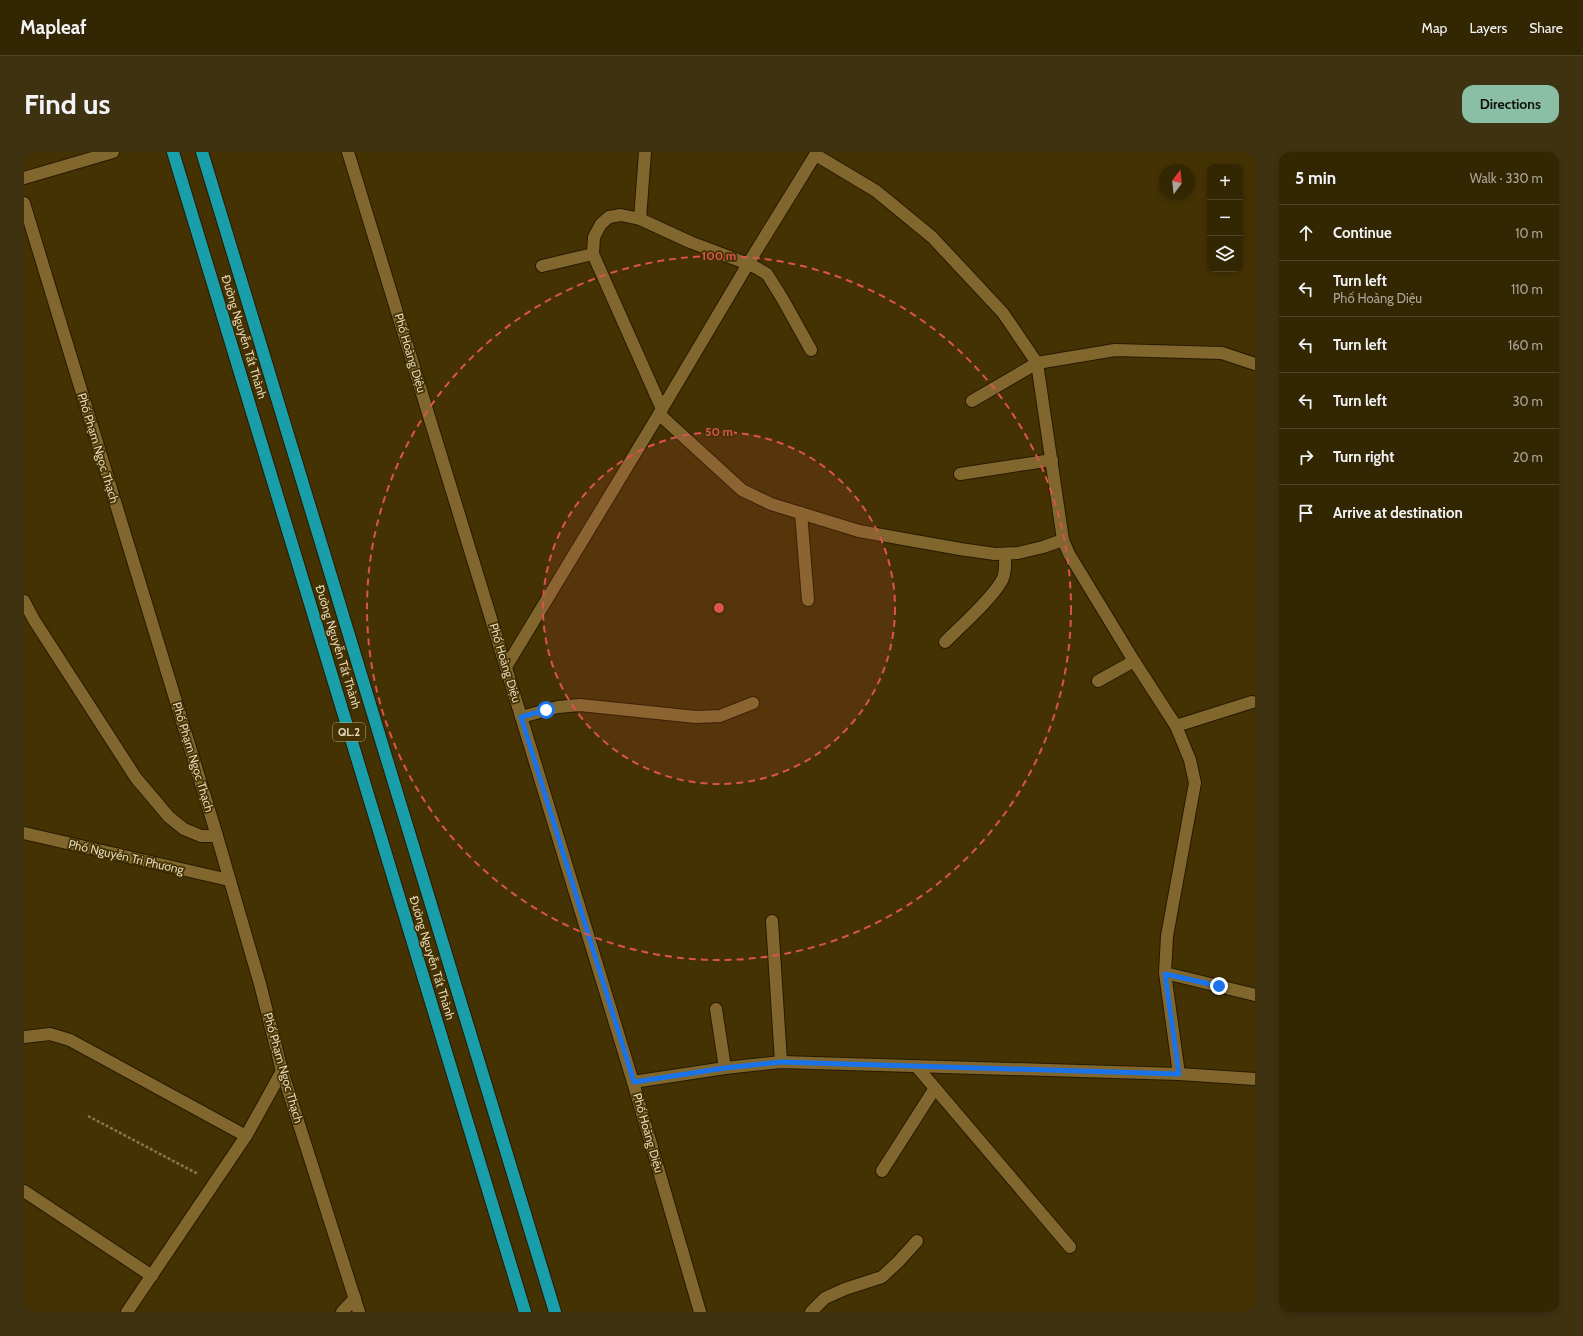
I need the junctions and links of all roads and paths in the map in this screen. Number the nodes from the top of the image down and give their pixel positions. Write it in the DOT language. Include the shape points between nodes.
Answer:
graph roads {
  1 [pos="113,152"];
  2 [pos="173,152"];
  3 [pos="202,152"];
  4 [pos="348,152"];
  5 [pos="645,152"];
  6 [pos="817,153"];
  7 [pos="24,178"];
  8 [pos="24,204"];
  9 [pos="640,219"];
  10 [pos="593,254"];
  11 [pos="748,264"];
  12 [pos="542,266"];
  13 [pos="810,350"];
  14 [pos="1037,363"];
  15 [pos="1255,364"];
  16 [pos="972,401"];
  17 [pos="661,411"];
  18 [pos="1052,460"];
  19 [pos="960,474"];
  20 [pos="801,513"];
  21 [pos="1063,540"];
  22 [pos="1005,554"];
  23 [pos="808,600"];
  24 [pos="24,601"];
  25 [pos="945,642"];
  26 [pos="1134,661"];
  27 [pos="506,666"];
  28 [pos="1098,681"];
  29 [pos="1252,702"];
  30 [pos="753,704"];
  31 [pos="521,717"];
  32 [pos="1176,726"];
  33 [pos="24,833"];
  34 [pos="217,836"];
  35 [pos="229,880"];
  36 [pos="772,921"];
  37 [pos="1165,974"];
  38 [pos="1255,995"];
  39 [pos="716,1009"];
  40 [pos="24,1037"];
  41 [pos="781,1062"];
  42 [pos="917,1067"];
  43 [pos="725,1068"];
  44 [pos="282,1071"];
  45 [pos="1179,1074"];
  46 [pos="1255,1079"];
  47 [pos="634,1082"];
  48 [pos="935,1088"];
  49 [pos="88,1116"];
  50 [pos="246,1136"];
  51 [pos="882,1171"];
  52 [pos="215,1182"];
  53 [pos="24,1191"];
  54 [pos="917,1241"];
  55 [pos="1070,1247"];
  56 [pos="152,1276"];
  57 [pos="355,1298"];
  58 [pos="127,1312"];
  59 [pos="342,1312"];
  60 [pos="359,1312"];
  61 [pos="525,1312"];
  62 [pos="555,1312"];
  63 [pos="700,1312"];
  64 [pos="811,1312"];
  1 -- 7 [label="street"];
  2 -- 61 [label="highway, Đường Nguyễn Tất Thành / QL.2"];
  3 -- 62 [label="highway, Đường Nguyễn Tất Thành / QL.2"];
  4 -- 27 [label="street, Phố Hoàng Diệu"];
  5 -- 9 [label="street"];
  6 -- 11 [label="street"];
  6 -- 14 [label="street" via="876,192 932,237 1002,313"];
  8 -- 34 [label="street, Phố Phạm Ngọc Thạch"];
  9 -- 10 [label="street" via="621,215 609,217 601,224 594,237"];
  9 -- 11 [label="street"];
  10 -- 12 [label="street"];
  10 -- 17 [label="street"];
  11 -- 13 [label="street" via="767,274"];
  11 -- 17 [label="street"];
  14 -- 15 [label="street" via="1115,350 1222,353"];
  14 -- 16 [label="street"];
  14 -- 18 [label="street"];
  17 -- 20 [label="street" via="742,490 771,504"];
  17 -- 27 [label="street"];
  18 -- 19 [label="street"];
  18 -- 21 [label="street"];
  20 -- 22 [label="street" via="859,531 960,549"];
  20 -- 23 [label="street"];
  21 -- 22 [label="street" via="1043,547"];
  21 -- 26 [label="street"];
  22 -- 25 [label="street" via="1005,571 995,590"];
  24 -- 34 [label="street" via="136,778 169,817 184,829 201,836"];
  26 -- 28 [label="street"];
  26 -- 32 [label="street"];
  27 -- 31 [label="street, Phố Hoàng Diệu"];
  29 -- 32 [label="street"];
  30 -- 31 [label="street" via="720,716 696,717 580,705 558,707"];
  31 -- 47 [label="street, Phố Hoàng Diệu"];
  32 -- 37 [label="street" via="1190,760 1195,783 1167,936"];
  33 -- 35 [label="street, Phố Nguyễn Tri Phương"];
  34 -- 35 [label="street, Phố Phạm Ngọc Thạch"];
  35 -- 44 [label="street, Phố Phạm Ngọc Thạch" via="260,984"];
  36 -- 41 [label="street"];
  37 -- 38 [label="street"];
  37 -- 45 [label="street"];
  39 -- 43 [label="street"];
  40 -- 50 [label="street" via="50,1034 70,1040"];
  41 -- 42 [label="street"];
  41 -- 43 [label="street"];
  42 -- 45 [label="street"];
  42 -- 48 [label="street"];
  43 -- 47 [label="street"];
  44 -- 50 [label="street"];
  44 -- 57 [label="street, Phố Phạm Ngọc Thạch"];
  45 -- 46 [label="street"];
  47 -- 63 [label="street, Phố Hoàng Diệu"];
  48 -- 51 [label="street"];
  48 -- 55 [label="street"];
  49 -- 52 [label="path"];
  50 -- 52 [label="street"];
  52 -- 56 [label="street"];
  53 -- 56 [label="street"];
  54 -- 64 [label="street" via="882,1277 825,1298"];
  56 -- 58 [label="street"];
  57 -- 59 [label="street"];
  57 -- 60 [label="street, Phố Phạm Ngọc Thạch"];
}
